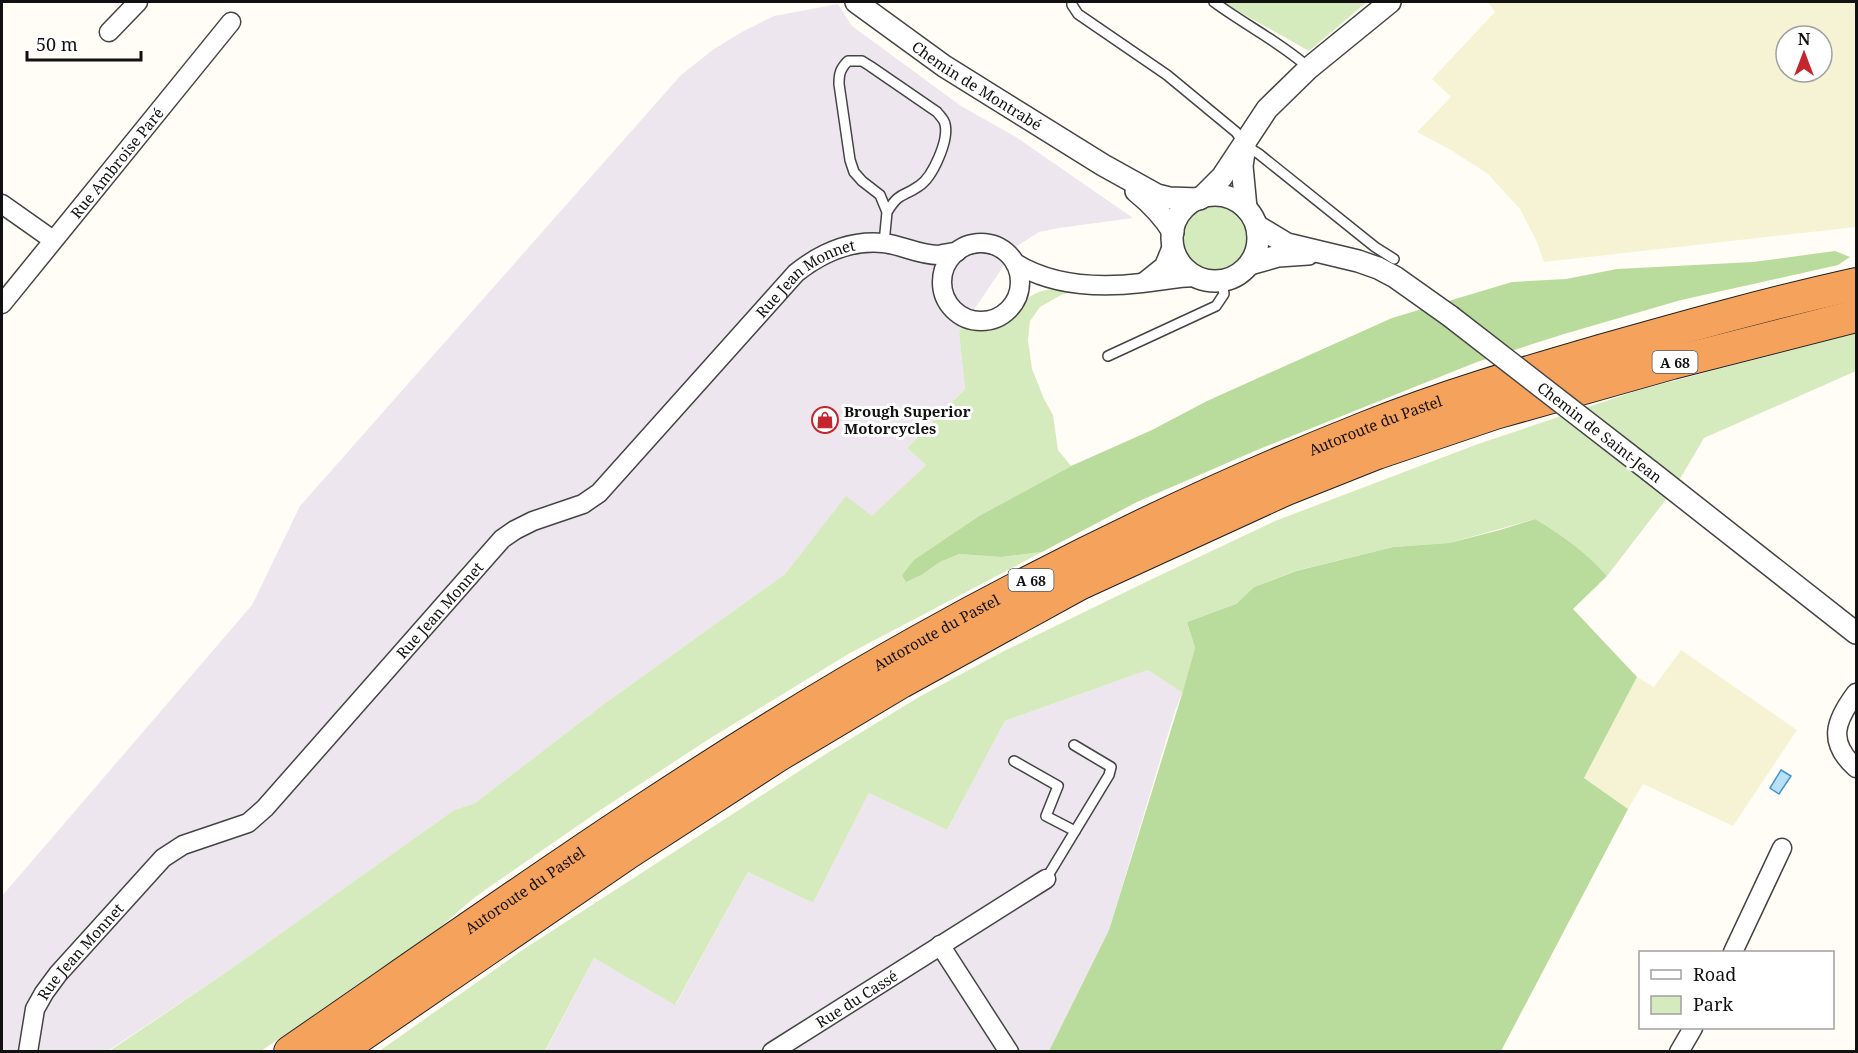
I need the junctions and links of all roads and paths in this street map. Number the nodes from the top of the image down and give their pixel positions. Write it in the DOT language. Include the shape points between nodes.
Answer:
graph roads {
  1 [pos="138,2"];
  2 [pos="856,2"];
  3 [pos="1072,2"];
  4 [pos="1214,2"];
  5 [pos="1390,2"];
  6 [pos="231,22"];
  7 [pos="109,32"];
  8 [pos="1309,68"];
  9 [pos="1245,145"];
  10 [pos="1103,165"];
  11 [pos="1200,198"];
  12 [pos="2,204"];
  13 [pos="887,212"];
  14 [pos="1251,217"];
  15 [pos="1173,238"];
  16 [pos="53,240"];
  17 [pos="884,243"];
  18 [pos="909,249"];
  19 [pos="957,252"];
  20 [pos="1330,255"];
  21 [pos="1394,259"];
  22 [pos="1015,263"];
  23 [pos="1250,264"];
  24 [pos="1198,277"];
  25 [pos="942,279"];
  26 [pos="1222,281"];
  27 [pos="1062,282"];
  28 [pos="1142,283"];
  29 [pos="1857,284"];
  30 [pos="1017,297"];
  31 [pos="2,304"];
  32 [pos="1857,316"];
  33 [pos="1108,356"];
  34 [pos="1857,633"];
  35 [pos="1857,693"];
  36 [pos="1074,745"];
  37 [pos="1014,761"];
  38 [pos="1857,768"];
  39 [pos="1075,831"];
  40 [pos="1782,848"];
  41 [pos="1046,879"];
  42 [pos="940,945"];
  43 [pos="1733,951"];
  44 [pos="1692,1029"];
  45 [pos="28,1052"];
  46 [pos="290,1052"];
  47 [pos="337,1052"];
  48 [pos="772,1052"];
  49 [pos="1009,1052"];
  50 [pos="1679,1052"];
  1 -- 7 [label="street"];
  2 -- 10 [label="street, Chemin de Montrabé" via="944,66"];
  3 -- 9 [label="lane" via="1078,14 1167,75 1236,132"];
  4 -- 8 [label="lane" via="1290,51"];
  5 -- 8 [label="street"];
  6 -- 16 [label="street, Rue Ambroise Paré"];
  8 -- 9 [label="street" via="1268,109"];
  9 -- 11 [label="street" via="1222,177"];
  9 -- 14 [label="street" via="1242,166"];
  9 -- 21 [label="lane"];
  10 -- 11 [label="street, Chemin de Montrabé" via="1157,195"];
  10 -- 15 [label="street, Chemin de Montrabé" via="1153,205 1167,222"];
  11 -- 14 [label="street" via="1221,196 1239,202"];
  11 -- 15 [label="street" via="1181,212"];
  12 -- 16 [label="street"];
  13 -- 13 [label="lane" via="900,195 930,176 945,135 945,122 937,112 870,66 862,61 848,61 839,73 839,84 850,160 854,172 880,195"];
  13 -- 17 [label="lane"];
  14 -- 20 [label="street, Chemin de Saint-Jean" via="1287,244"];
  14 -- 23 [label="street" via="1258,242"];
  15 -- 24 [label="street" via="1178,260"];
  15 -- 28 [label="street" via="1164,266"];
  16 -- 31 [label="street, Rue Ambroise Paré"];
  17 -- 18 [label="street, Rue Jean Monnet"];
  17 -- 45 [label="street, Rue Jean Monnet" via="859,243 836,249 796,273 598,493 583,504 532,521 502,539 265,808 248,823 183,845 163,858 44,993 35,1009"];
  18 -- 19 [label="street, Rue Jean Monnet" via="938,255"];
  18 -- 25 [label="street, Rue Jean Monnet"];
  19 -- 22 [label="street" via="974,244 993,245"];
  19 -- 25 [label="street" via="946,263"];
  20 -- 23 [label="street, Chemin de Saint-Jean" via="1278,256"];
  20 -- 34 [label="street, Chemin de Saint-Jean, bridge" via="1378,268 1404,283"];
  22 -- 27 [label="street" via="1041,277"];
  22 -- 30 [label="street" via="1020,280"];
  23 -- 26 [label="street" via="1235,277"];
  24 -- 26 [label="street"];
  24 -- 28 [label="street"];
  25 -- 30 [label="street" via="950,307 966,319 996,318"];
  26 -- 33 [label="lane" via="1224,294 1216,306"];
  27 -- 28 [label="street"];
  27 -- 30 [label="street" via="1031,288"];
  29 -- 46 [label="highway, Autoroute du Pastel / A 68" via="1678,328 1484,385 1358,431 1141,525 966,615 800,711 664,796"];
  32 -- 47 [label="highway, Autoroute du Pastel / A 68" via="1661,366 1377,453 1284,490 1079,584 777,756"];
  35 -- 38 [label="street" via="1842,712 1837,741"];
  36 -- 39 [label="lane" via="1111,767"];
  37 -- 39 [label="lane" via="1058,786 1046,816"];
  39 -- 41 [label="lane"];
  40 -- 43 [label="street"];
  41 -- 42 [label="street, Rue du Cassé"];
  42 -- 48 [label="street, Rue du Cassé"];
  42 -- 49 [label="street"];
  44 -- 50 [label="street"];
}
